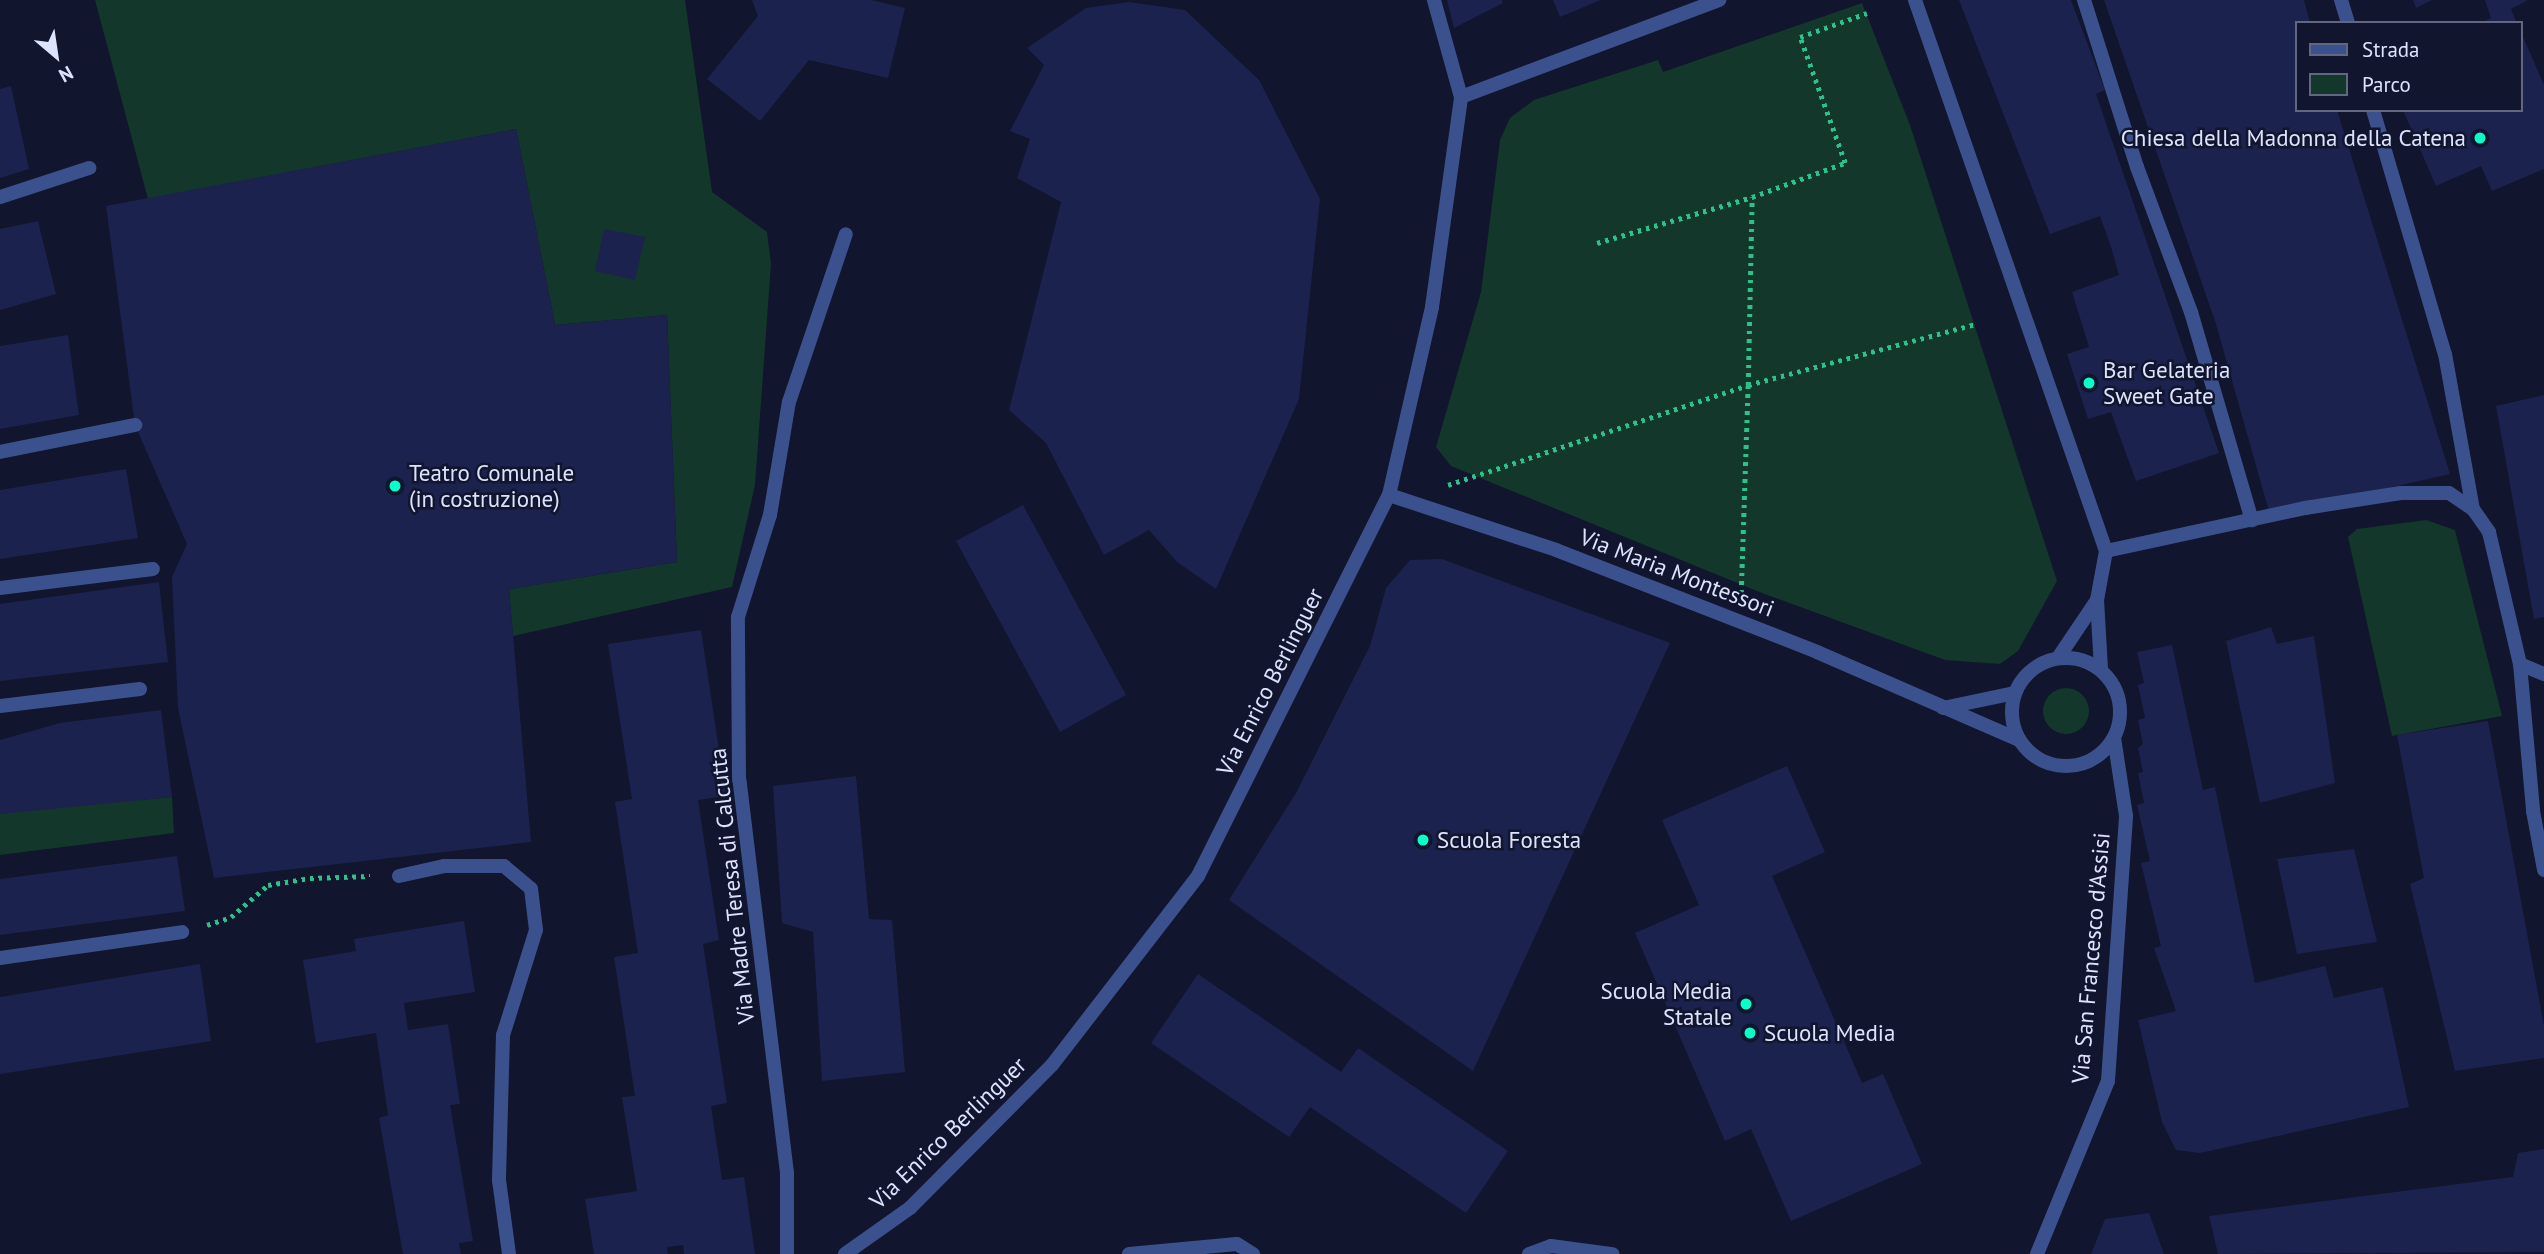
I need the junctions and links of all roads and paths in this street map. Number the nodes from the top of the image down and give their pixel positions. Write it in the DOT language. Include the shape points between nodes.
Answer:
graph roads {
  1 [pos="1434,0"];
  2 [pos="1719,0"];
  3 [pos="1915,0"];
  4 [pos="2084,0"];
  5 [pos="2341,0"];
  6 [pos="1867,13"];
  7 [pos="2347,21"];
  8 [pos="1461,97"];
  9 [pos="2374,112"];
  10 [pos="89,169"];
  11 [pos="0,197"];
  12 [pos="1752,197"];
  13 [pos="846,234"];
  14 [pos="1597,243"];
  15 [pos="1976,324"];
  16 [pos="1748,385"];
  17 [pos="135,425"];
  18 [pos="0,452"];
  19 [pos="1390,495"];
  20 [pos="1416,501"];
  21 [pos="2473,509"];
  22 [pos="2252,520"];
  23 [pos="2106,551"];
  24 [pos="153,569"];
  25 [pos="0,588"];
  26 [pos="1741,593"];
  27 [pos="2097,600"];
  28 [pos="2058,658"];
  29 [pos="2519,664"];
  30 [pos="2101,669"];
  31 [pos="2544,674"];
  32 [pos="140,689"];
  33 [pos="2015,693"];
  34 [pos="0,706"];
  35 [pos="1943,708"];
  36 [pos="2114,738"];
  37 [pos="2019,740"];
  38 [pos="2544,870"];
  39 [pos="399,876"];
  40 [pos="182,932"];
  41 [pos="0,958"];
  42 [pos="509,1254"];
  43 [pos="787,1254"];
  44 [pos="845,1254"];
  45 [pos="1129,1254"];
  46 [pos="1253,1254"];
  47 [pos="1529,1254"];
  48 [pos="1612,1254"];
  49 [pos="2037,1254"];
  1 -- 8 [label="street, Via Enrico Berlinguer"];
  2 -- 8 [label="street"];
  3 -- 23 [label="street"];
  4 -- 22 [label="street" via="2137,167 2191,312"];
  5 -- 7 [label="street"];
  6 -- 12 [label="path" via="1800,37 1845,163"];
  8 -- 19 [label="street, Via Enrico Berlinguer" via="1432,307"];
  9 -- 21 [label="street" via="2445,354"];
  10 -- 11 [label="street"];
  12 -- 14 [label="path"];
  12 -- 16 [label="path"];
  13 -- 43 [label="street, Via Madre Teresa di Calcutta" via="789,402 770,515 738,617 739,779 788,1173"];
  15 -- 16 [label="path"];
  16 -- 20 [label="path" via="1459,479"];
  16 -- 26 [label="path"];
  17 -- 18 [label="street"];
  19 -- 20 [label="street, Via Maria Montessori"];
  19 -- 44 [label="street, Via Enrico Berlinguer" via="1198,876 1052,1065 909,1208"];
  20 -- 35 [label="street, Via Maria Montessori" via="1556,550 1816,652"];
  21 -- 22 [label="street" via="2449,493 2401,494"];
  21 -- 29 [label="street" via="2489,532"];
  22 -- 23 [label="street"];
  23 -- 27 [label="street"];
  24 -- 25 [label="street"];
  27 -- 28 [label="street"];
  27 -- 30 [label="street"];
  28 -- 30 [label="street" via="2079,659"];
  28 -- 33 [label="street" via="2034,667"];
  29 -- 31 [label="street"];
  29 -- 38 [label="street" via="2533,811"];
  30 -- 36 [label="street" via="2120,702"];
  32 -- 34 [label="street"];
  33 -- 35 [label="street"];
  33 -- 37 [label="street" via="2012,722"];
  35 -- 37 [label="street, Via Maria Montessori"];
  36 -- 37 [label="street" via="2101,754 2065,766 2046,762"];
  36 -- 49 [label="street, Via San Francesco d'Assisi" via="2126,816 2108,1082"];
  39 -- 40 [label="path" via="310,878 268,885 231,918"];
  39 -- 42 [label="street" via="444,866 504,866 531,889 536,930 503,1035 499,1180"];
  40 -- 41 [label="street"];
  45 -- 46 [label="street" via="1237,1244"];
  47 -- 48 [label="street" via="1551,1246"];
}
